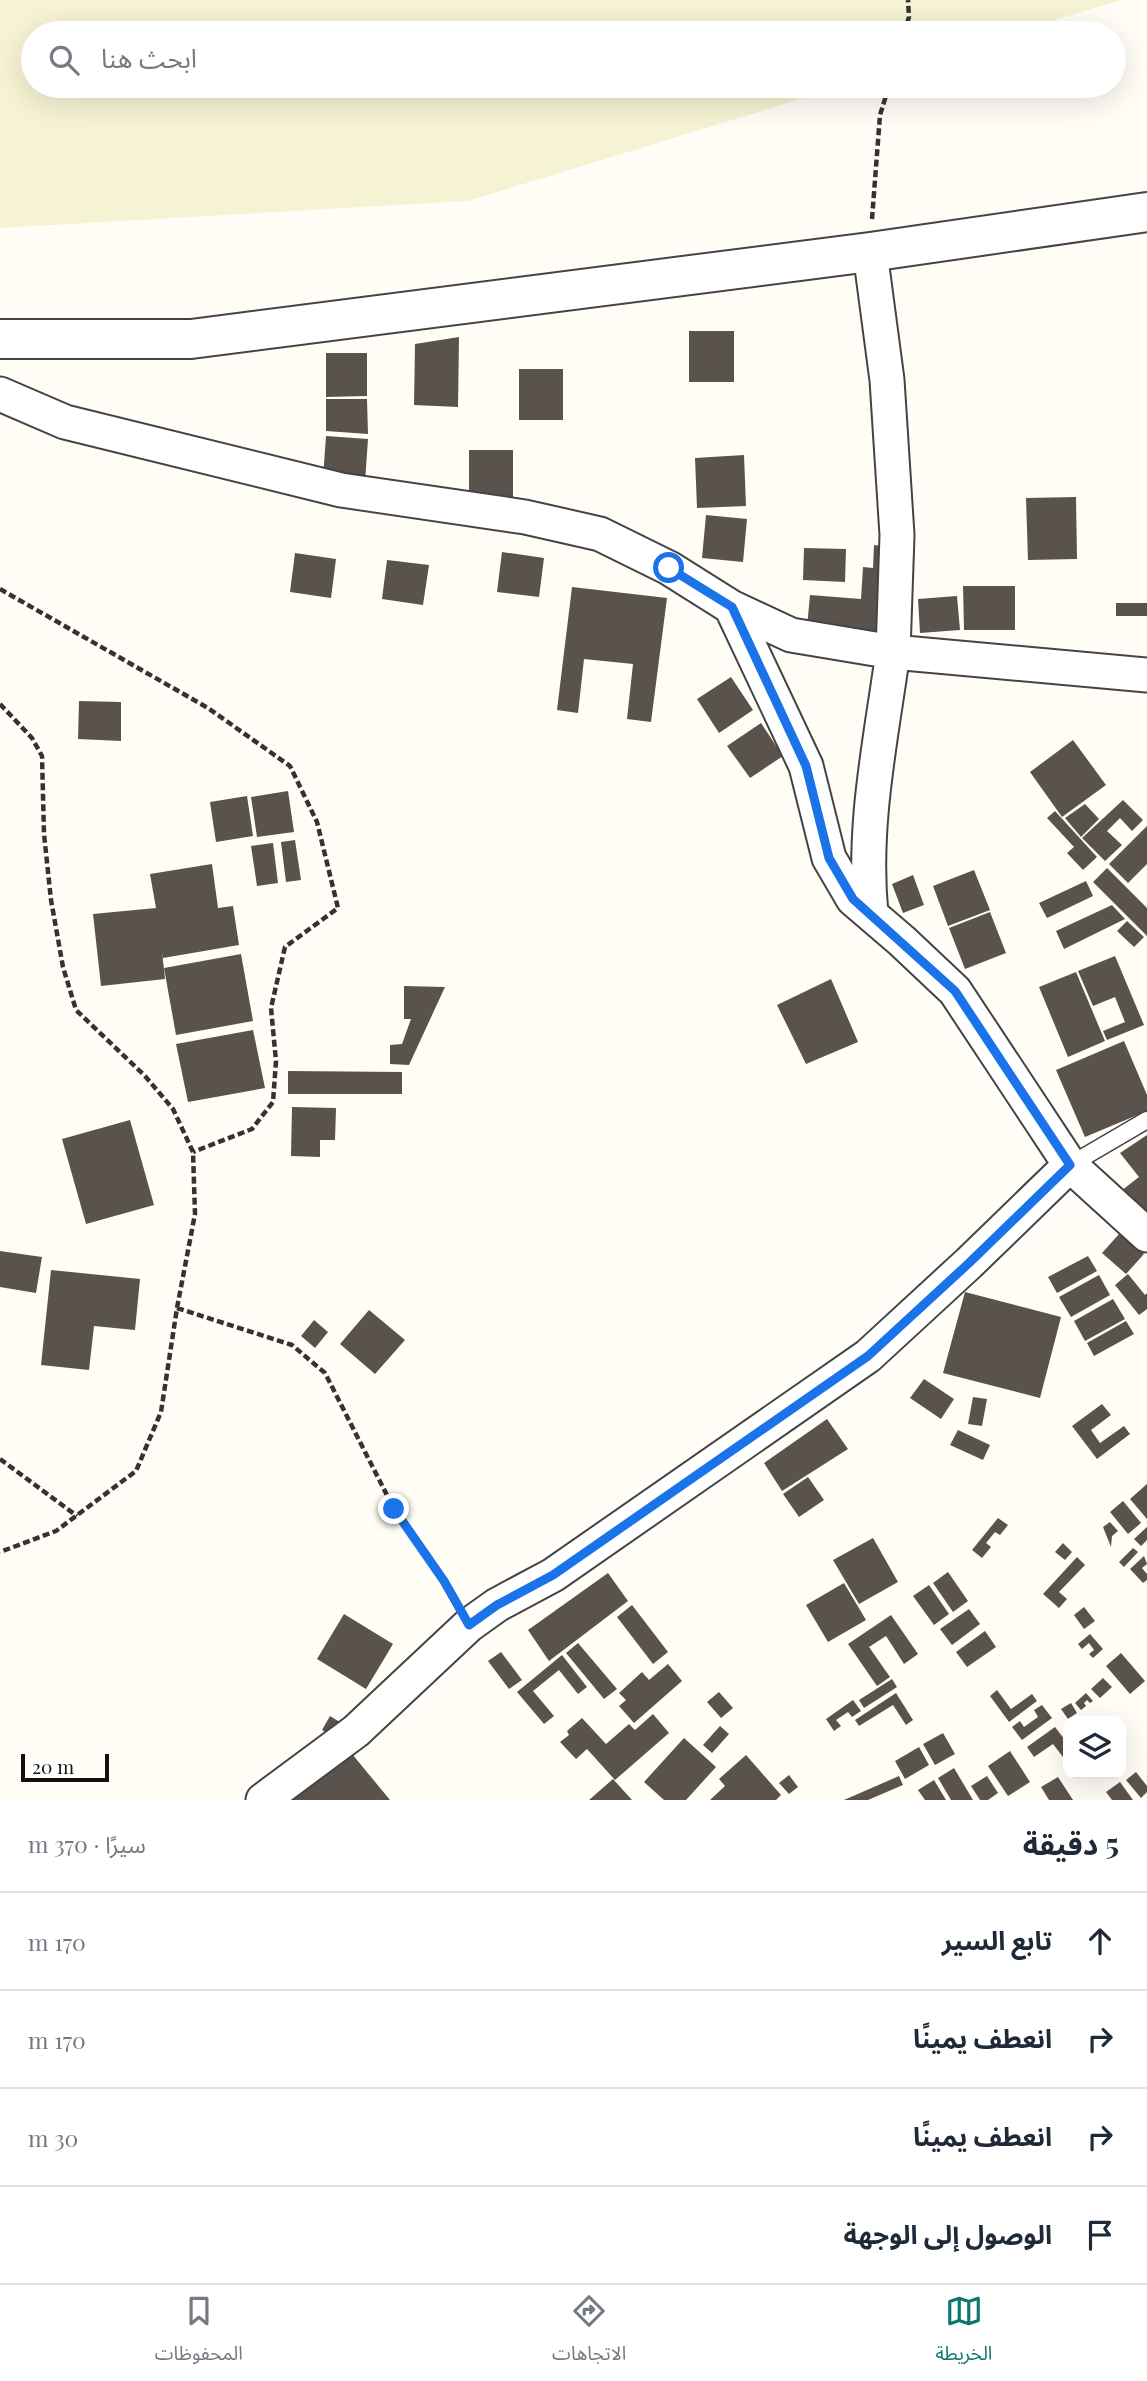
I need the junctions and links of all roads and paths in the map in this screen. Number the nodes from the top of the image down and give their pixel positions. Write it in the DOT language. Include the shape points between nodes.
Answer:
graph roads {
  1 [pos="908,0"];
  2 [pos="908,21"];
  3 [pos="885,98"];
  4 [pos="1147,212"];
  5 [pos="870,251"];
  6 [pos="0,339"];
  7 [pos="0,394"];
  8 [pos="0,589"];
  9 [pos="732,607"];
  10 [pos="893,652"];
  11 [pos="1147,675"];
  12 [pos="0,704"];
  13 [pos="871,914"];
  14 [pos="1147,1120"];
  15 [pos="193,1152"];
  16 [pos="1070,1165"];
  17 [pos="1147,1235"];
  18 [pos="177,1308"];
  19 [pos="0,1459"];
  20 [pos="77,1516"];
  21 [pos="0,1552"];
  22 [pos="469,1625"];
  23 [pos="263,1800"];
  1 -- 2 [label="path"];
  3 -- 5 [label="path" via="880,115"];
  4 -- 5 [label="street"];
  5 -- 6 [label="street" via="191,340"];
  5 -- 10 [label="street" via="887,380 896,522"];
  7 -- 9 [label="street" via="65,422 341,490 525,517 600,534 669,568"];
  8 -- 15 [label="path" via="208,708 290,766 317,822 338,908 285,947 271,1008 276,1061 273,1102 252,1129"];
  9 -- 10 [label="street" via="791,635"];
  9 -- 13 [label="street" via="806,766 829,858 853,899"];
  10 -- 11 [label="street"];
  10 -- 13 [label="street" via="873,794 868,880"];
  12 -- 15 [label="path" via="32,738 42,756 51,900 76,1010 173,1109"];
  13 -- 16 [label="street" via="955,991"];
  14 -- 16 [label="lane"];
  15 -- 18 [label="path" via="195,1214"];
  16 -- 17 [label="street"];
  16 -- 22 [label="street" via="868,1356 553,1575"];
  18 -- 20 [label="path" via="161,1412 136,1471"];
  18 -- 22 [label="path" via="292,1345 325,1373 394,1509"];
  19 -- 20 [label="path"];
  20 -- 21 [label="path" via="56,1531"];
  22 -- 23 [label="street" via="356,1731"];
}
